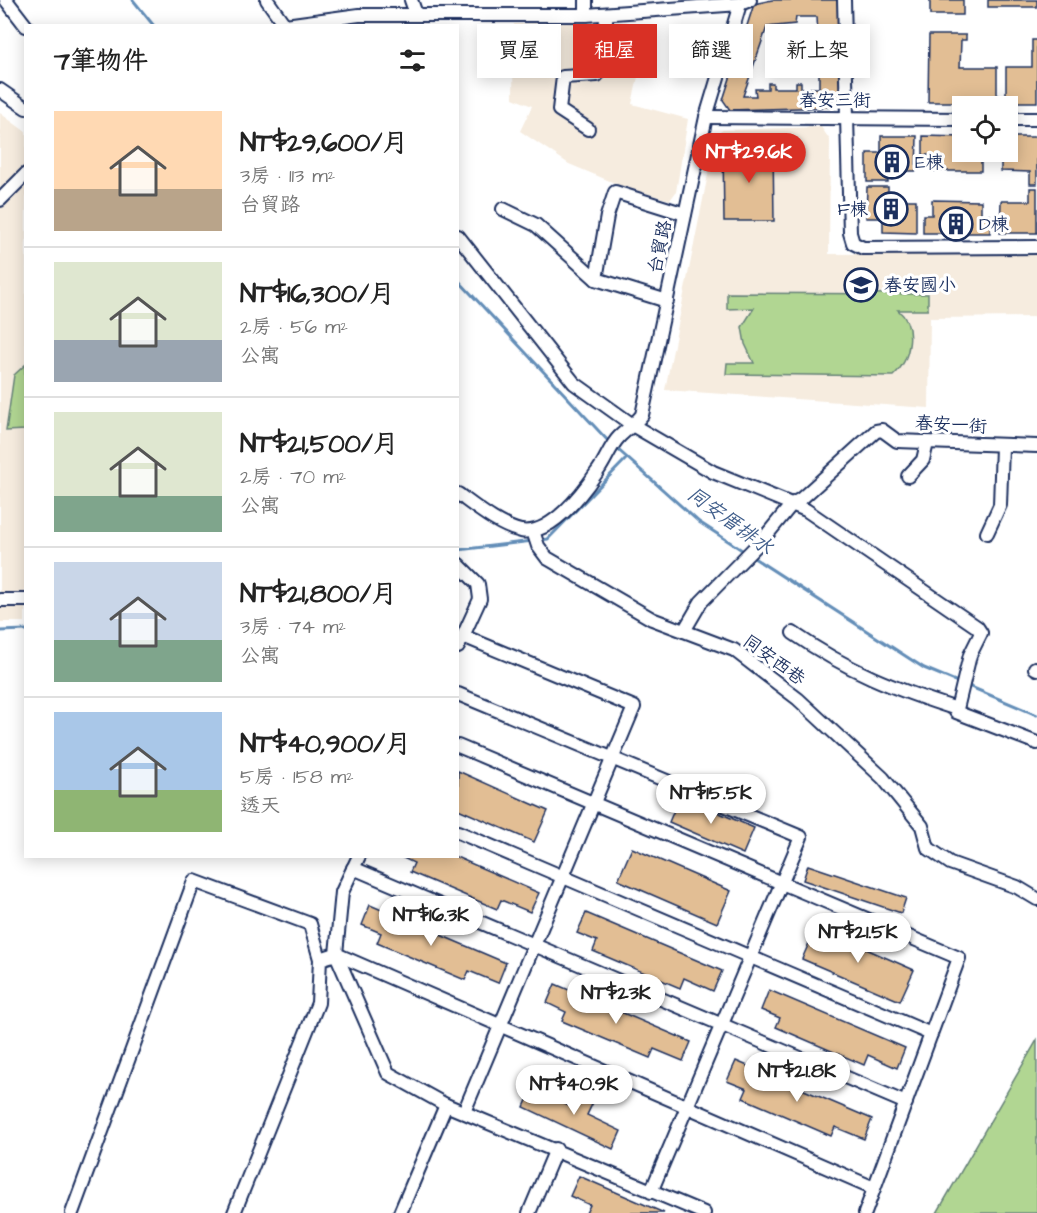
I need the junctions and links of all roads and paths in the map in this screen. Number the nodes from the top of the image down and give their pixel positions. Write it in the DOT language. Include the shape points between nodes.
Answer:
graph roads {
  1 [pos="6,0"];
  2 [pos="267,0"];
  3 [pos="411,0"];
  4 [pos="518,0"];
  5 [pos="586,0"];
  6 [pos="844,0"];
  7 [pos="745,2"];
  8 [pos="527,13"];
  9 [pos="416,14"];
  10 [pos="607,14"];
  11 [pos="586,15"];
  12 [pos="24,24"];
  13 [pos="280,24"];
  14 [pos="289,24"];
  15 [pos="0,90"];
  16 [pos="24,107"];
  17 [pos="706,117"];
  18 [pos="848,119"];
  19 [pos="952,119"];
  20 [pos="1018,119"];
  21 [pos="1037,119"];
  22 [pos="588,129"];
  23 [pos="24,176"];
  24 [pos="0,200"];
  25 [pos="503,209"];
  26 [pos="685,214"];
  27 [pos="459,237"];
  28 [pos="1037,247"];
  29 [pos="596,279"];
  30 [pos="667,301"];
  31 [pos="634,426"];
  32 [pos="927,443"];
  33 [pos="1002,446"];
  34 [pos="1037,446"];
  35 [pos="908,476"];
  36 [pos="459,495"];
  37 [pos="796,502"];
  38 [pos="533,531"];
  39 [pos="987,533"];
  40 [pos="459,565"];
  41 [pos="0,600"];
  42 [pos="24,600"];
  43 [pos="684,631"];
  44 [pos="793,633"];
  45 [pos="460,642"];
  46 [pos="459,694"];
  47 [pos="957,706"];
  48 [pos="1037,744"];
  49 [pos="459,746"];
  50 [pos="613,759"];
  51 [pos="594,804"];
  52 [pos="459,832"];
  53 [pos="358,858"];
  54 [pos="354,868"];
  55 [pos="563,877"];
  56 [pos="782,883"];
  57 [pos="1037,899"];
  58 [pos="533,946"];
  59 [pos="336,954"];
  60 [pos="750,957"];
  61 [pos="320,960"];
  62 [pos="722,1024"];
  63 [pos="500,1026"];
  64 [pos="931,1034"];
  65 [pos="906,1103"];
  66 [pos="446,1105"];
  67 [pos="688,1106"];
  68 [pos="464,1112"];
  69 [pos="556,1149"];
  70 [pos="874,1188"];
  71 [pos="651,1192"];
  72 [pos="534,1212"];
  73 [pos="72,1213"];
  74 [pos="234,1213"];
  75 [pos="400,1213"];
  76 [pos="704,1213"];
  77 [pos="865,1213"];
  1 -- 12 [label="street"];
  2 -- 13 [label="street"];
  3 -- 9 [label="street"];
  4 -- 8 [label="street"];
  5 -- 11 [label="street"];
  6 -- 18 [label="street"];
  7 -- 10 [label="street"];
  7 -- 17 [label="street, 台貿路"];
  8 -- 9 [label="street"];
  8 -- 11 [label="street"];
  9 -- 14 [label="street" via="360,15"];
  10 -- 11 [label="street"];
  10 -- 22 [label="street" via="597,75 563,77 559,110"];
  15 -- 16 [label="street"];
  17 -- 18 [label="street, 春安三街"];
  17 -- 26 [label="street, 台貿路"];
  18 -- 19 [label="street, 春安三街"];
  18 -- 28 [label="street" via="853,243 863,248"];
  20 -- 21 [label="street"];
  23 -- 24 [label="street"];
  25 -- 29 [label="street" via="536,225"];
  26 -- 29 [label="street" via="615,192"];
  26 -- 30 [label="street, 台貿路"];
  27 -- 31 [label="street" via="563,372"];
  29 -- 30 [label="street"];
  30 -- 31 [label="street, 台貿路" via="642,415"];
  31 -- 37 [label="street" via="713,472"];
  31 -- 38 [label="street" via="619,437 597,473 555,520"];
  32 -- 33 [label="street, 春安一街"];
  32 -- 35 [label="street" via="923,460"];
  32 -- 37 [label="street, 春安一街" via="897,441 882,430 868,437"];
  33 -- 34 [label="street, 春安一街"];
  33 -- 39 [label="street" via="1000,505"];
  36 -- 38 [label="street" via="511,528"];
  37 -- 43 [label="street" via="701,602"];
  37 -- 47 [label="street" via="977,627 981,633 970,655"];
  38 -- 43 [label="street, 同安西巷" via="547,558 632,609"];
  40 -- 45 [label="street" via="478,584 480,599"];
  41 -- 42 [label="street"];
  43 -- 57 [label="street, 同安西巷" via="734,650 806,706 906,804 922,826 928,848 950,863 1017,887"];
  44 -- 47 [label="street" via="827,657 870,679"];
  45 -- 50 [label="street" via="634,707"];
  46 -- 50 [label="street"];
  47 -- 48 [label="street" via="956,712"];
  49 -- 51 [label="street"];
  50 -- 51 [label="street"];
  50 -- 56 [label="street" via="801,837"];
  51 -- 55 [label="street"];
  51 -- 56 [label="street"];
  52 -- 55 [label="street"];
  53 -- 54 [label="street"];
  54 -- 58 [label="street"];
  54 -- 59 [label="street" via="342,892"];
  55 -- 58 [label="street"];
  55 -- 60 [label="street"];
  56 -- 60 [label="street"];
  56 -- 64 [label="street" via="959,958"];
  58 -- 62 [label="street"];
  58 -- 63 [label="street"];
  59 -- 61 [label="street"];
  59 -- 63 [label="street"];
  59 -- 66 [label="street" via="388,1073"];
  60 -- 62 [label="street"];
  60 -- 64 [label="street"];
  61 -- 73 [label="street" via="310,924 194,881"];
  61 -- 74 [label="street" via="318,1003"];
  62 -- 65 [label="street"];
  62 -- 67 [label="street"];
  63 -- 67 [label="street"];
  63 -- 68 [label="street"];
  64 -- 65 [label="street"];
  65 -- 70 [label="street"];
  66 -- 68 [label="street"];
  66 -- 75 [label="street"];
  67 -- 70 [label="street"];
  67 -- 71 [label="street"];
  68 -- 69 [label="street"];
  69 -- 71 [label="street"];
  69 -- 72 [label="street"];
  70 -- 77 [label="street"];
  71 -- 76 [label="street"];
}
